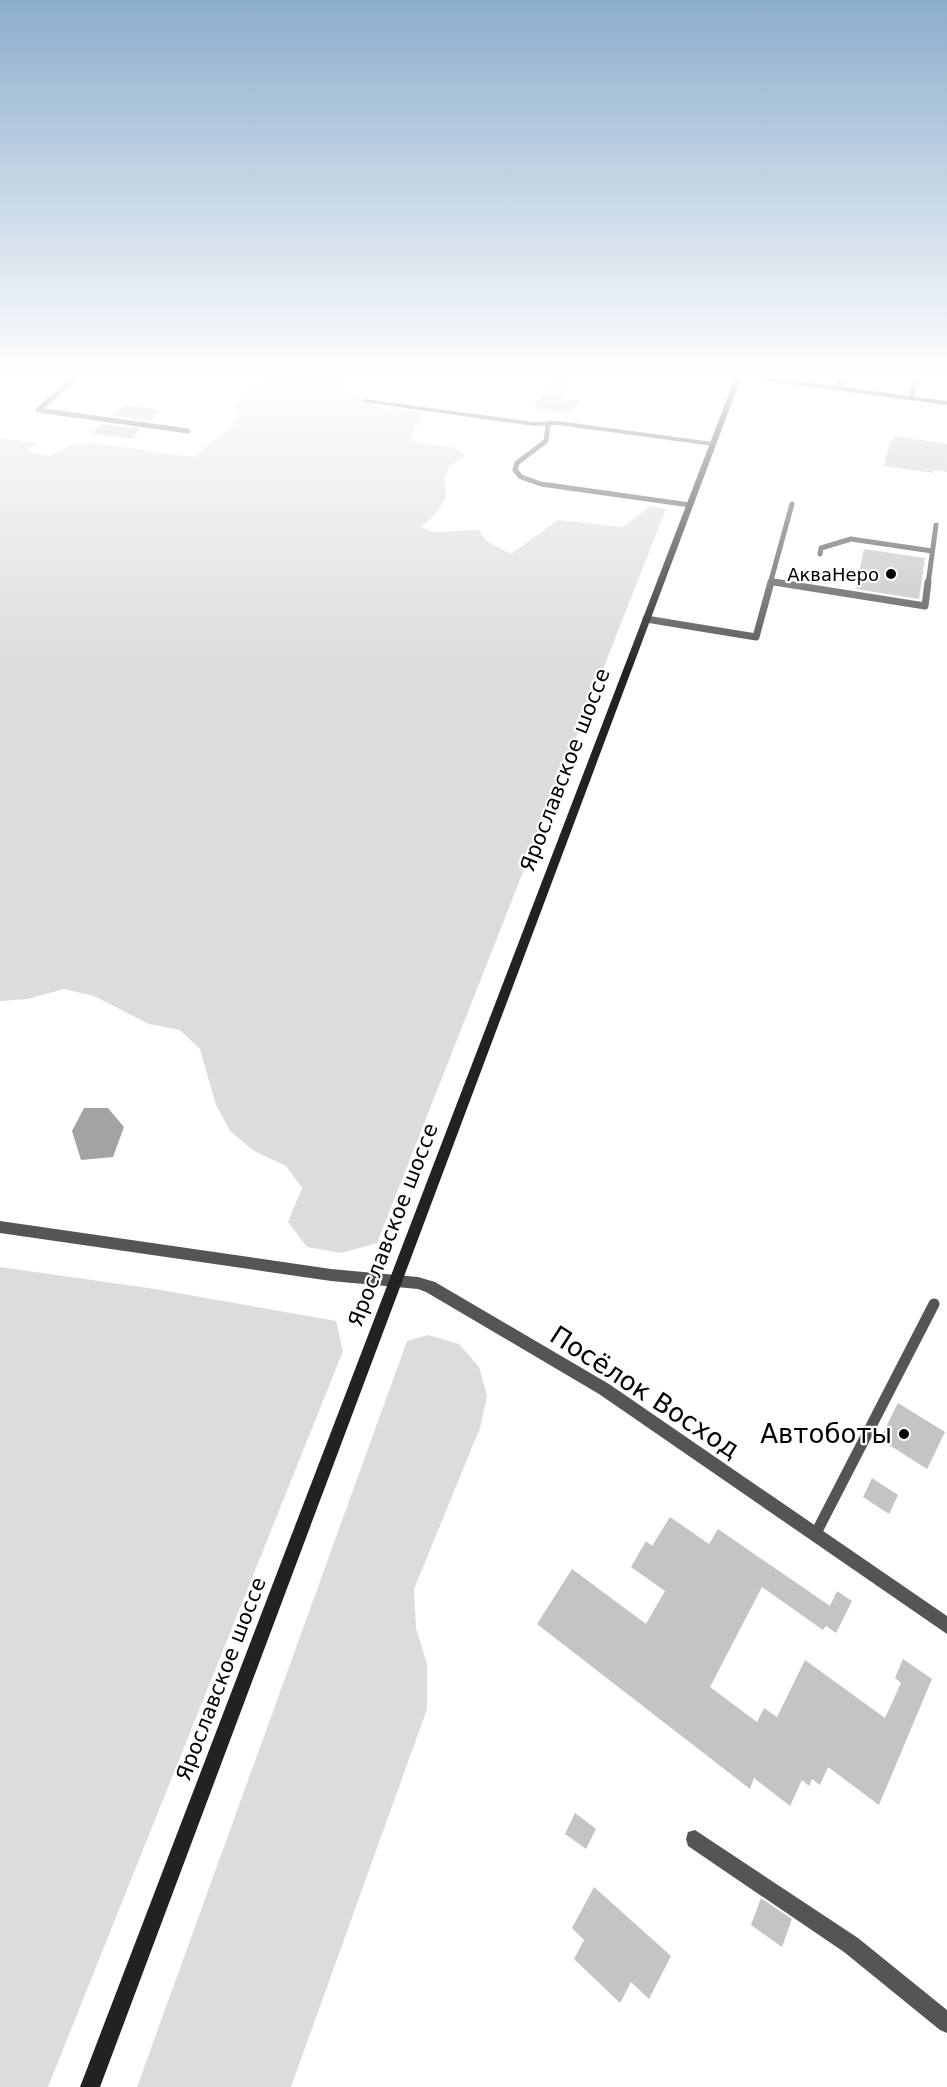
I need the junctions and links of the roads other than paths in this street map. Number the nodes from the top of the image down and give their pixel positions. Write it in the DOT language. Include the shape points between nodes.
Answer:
graph roads {
  1 [pos="519,475"];
  2 [pos="701,475"];
  3 [pos="792,504"];
  4 [pos="690,505"];
  5 [pos="936,525"];
  6 [pos="932,551"];
  7 [pos="820,554"];
  8 [pos="814,579"];
  9 [pos="771,582"];
  10 [pos="812,588"];
  11 [pos="646,619"];
  12 [pos="0,1227"];
  13 [pos="396,1281"];
  14 [pos="934,1304"];
  15 [pos="815,1535"];
  16 [pos="947,1626"];
  17 [pos="695,1839"];
  18 [pos="947,2023"];
  19 [pos="90,2087"];
  1 -- 4 [label="lane" via="541,484"];
  2 -- 4 [label="main road, Ярославское шоссе"];
  3 -- 9 [label="lane"];
  4 -- 11 [label="main road, Ярославское шоссе"];
  5 -- 6 [label="lane"];
  6 -- 7 [label="lane" via="851,539 821,548"];
  6 -- 10 [label="lane" via="925,606"];
  8 -- 10 [label="lane"];
  9 -- 10 [label="lane"];
  9 -- 11 [label="lane" via="756,637"];
  11 -- 13 [label="main road, Ярославское шоссе"];
  12 -- 13 [label="street, Посёлок Восход"];
  13 -- 15 [label="street, Посёлок Восход" via="430,1287 604,1389"];
  13 -- 19 [label="main road, Ярославское шоссе"];
  14 -- 15 [label="lane"];
  15 -- 16 [label="street, Посёлок Восход"];
  17 -- 18 [label="street" via="851,1945"];
}
